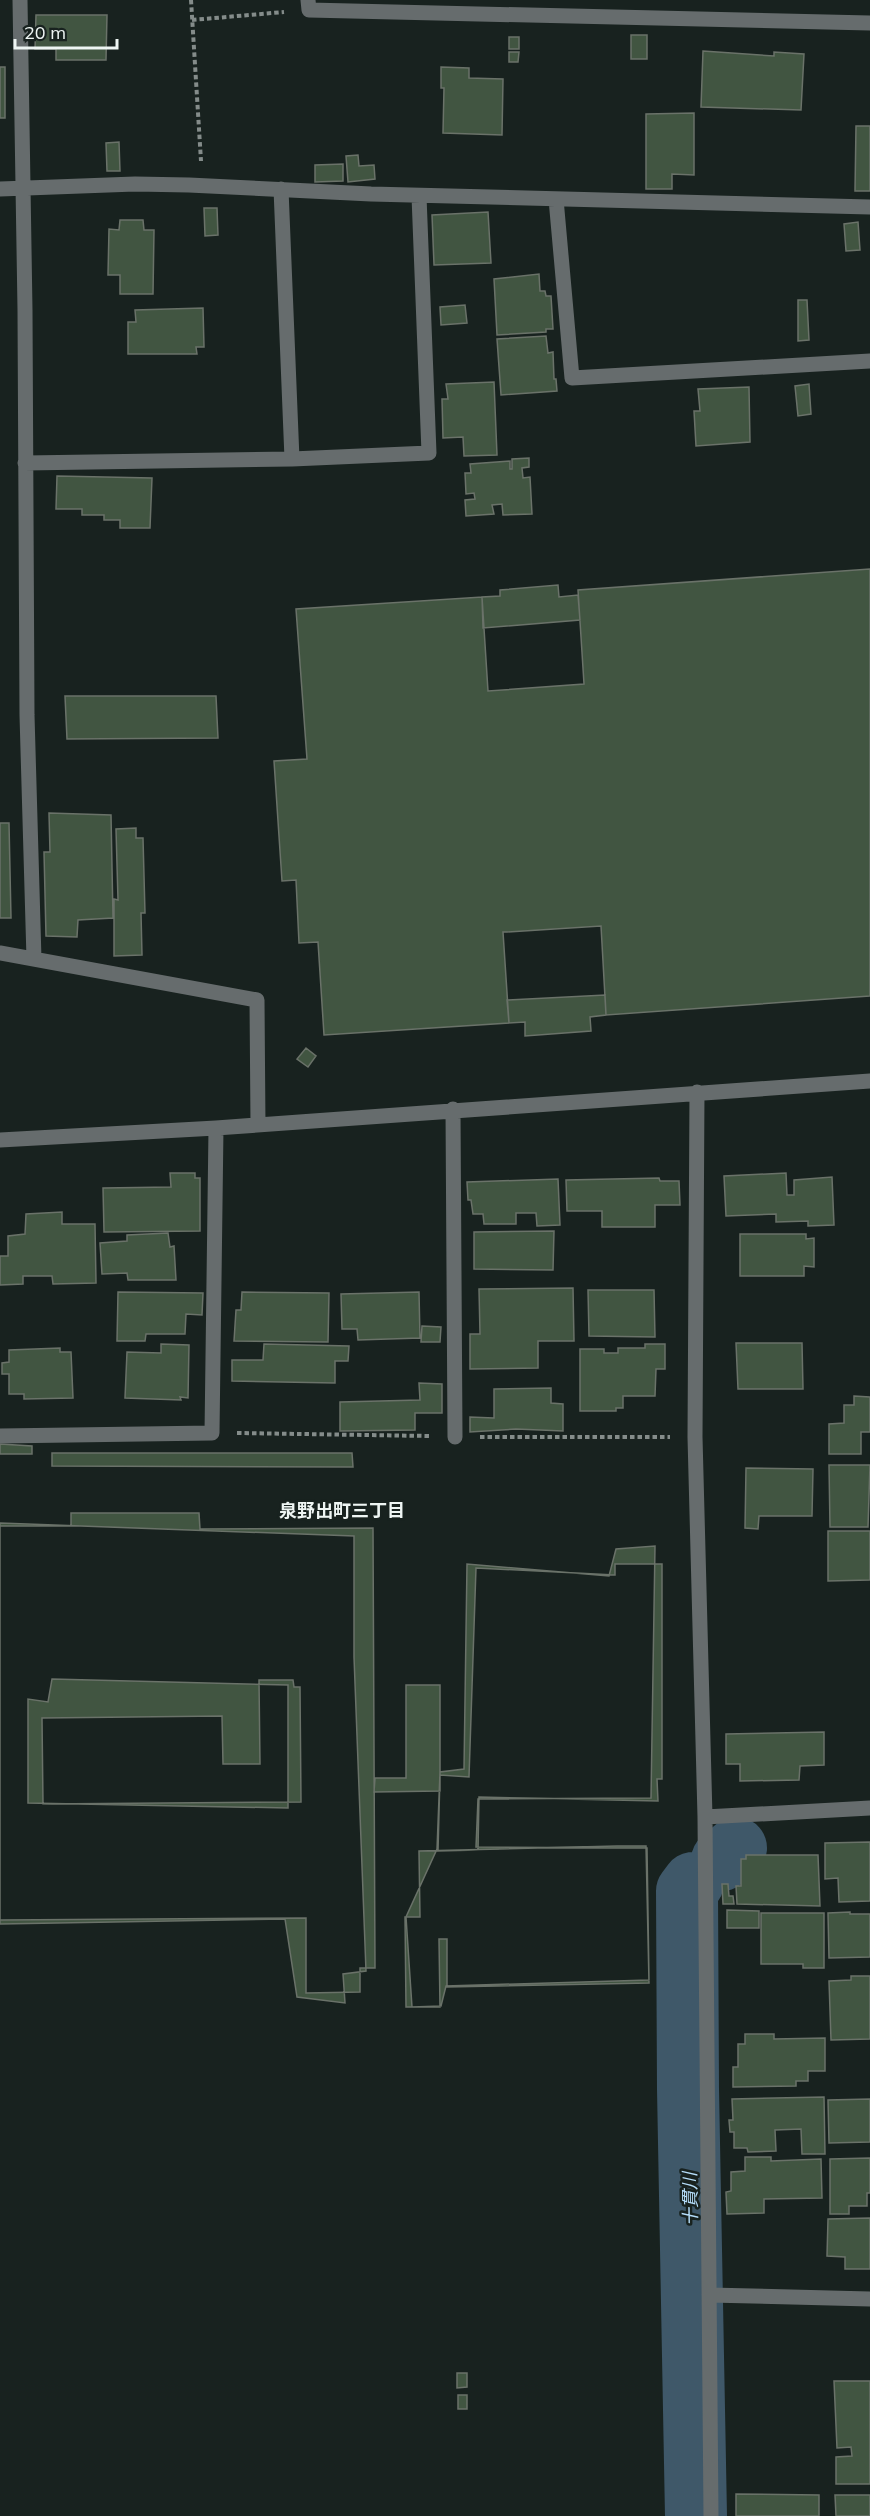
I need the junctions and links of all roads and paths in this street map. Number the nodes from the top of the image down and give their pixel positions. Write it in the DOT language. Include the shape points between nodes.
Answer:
graph roads {
  1 [pos="20,0"];
  2 [pos="191,0"];
  3 [pos="308,5"];
  4 [pos="192,20"];
  5 [pos="870,23"];
  6 [pos="202,185"];
  7 [pos="0,189"];
  8 [pos="21,189"];
  9 [pos="282,189"];
  10 [pos="419,196"];
  11 [pos="556,199"];
  12 [pos="870,207"];
  13 [pos="870,361"];
  14 [pos="292,459"];
  15 [pos="25,463"];
  16 [pos="0,953"];
  17 [pos="34,959"];
  18 [pos="870,1081"];
  19 [pos="697,1092"];
  20 [pos="453,1109"];
  21 [pos="258,1125"];
  22 [pos="216,1128"];
  23 [pos="0,1140"];
  24 [pos="0,1436"];
  25 [pos="455,1437"];
  26 [pos="870,1808"];
  27 [pos="705,1817"];
  28 [pos="710,2295"];
  29 [pos="870,2299"];
  30 [pos="711,2516"];
  1 -- 8 [label="street"];
  2 -- 4 [label="path"];
  3 -- 4 [label="path"];
  3 -- 5 [label="street"];
  4 -- 6 [label="path"];
  6 -- 8 [label="street"];
  6 -- 9 [label="street"];
  7 -- 8 [label="street"];
  8 -- 15 [label="street"];
  9 -- 10 [label="street"];
  9 -- 14 [label="street"];
  10 -- 11 [label="street"];
  10 -- 14 [label="street" via="429,453"];
  11 -- 12 [label="street"];
  11 -- 13 [label="street" via="572,378"];
  14 -- 15 [label="street"];
  15 -- 17 [label="street"];
  16 -- 17 [label="street"];
  17 -- 21 [label="street" via="257,1000"];
  18 -- 19 [label="street"];
  19 -- 20 [label="street"];
  19 -- 27 [label="street" via="696,1437"];
  20 -- 21 [label="street"];
  20 -- 25 [label="street"];
  21 -- 22 [label="street"];
  22 -- 23 [label="street"];
  22 -- 24 [label="street" via="212,1433"];
  26 -- 27 [label="street"];
  27 -- 28 [label="street"];
  28 -- 29 [label="street"];
  28 -- 30 [label="street"];
}
